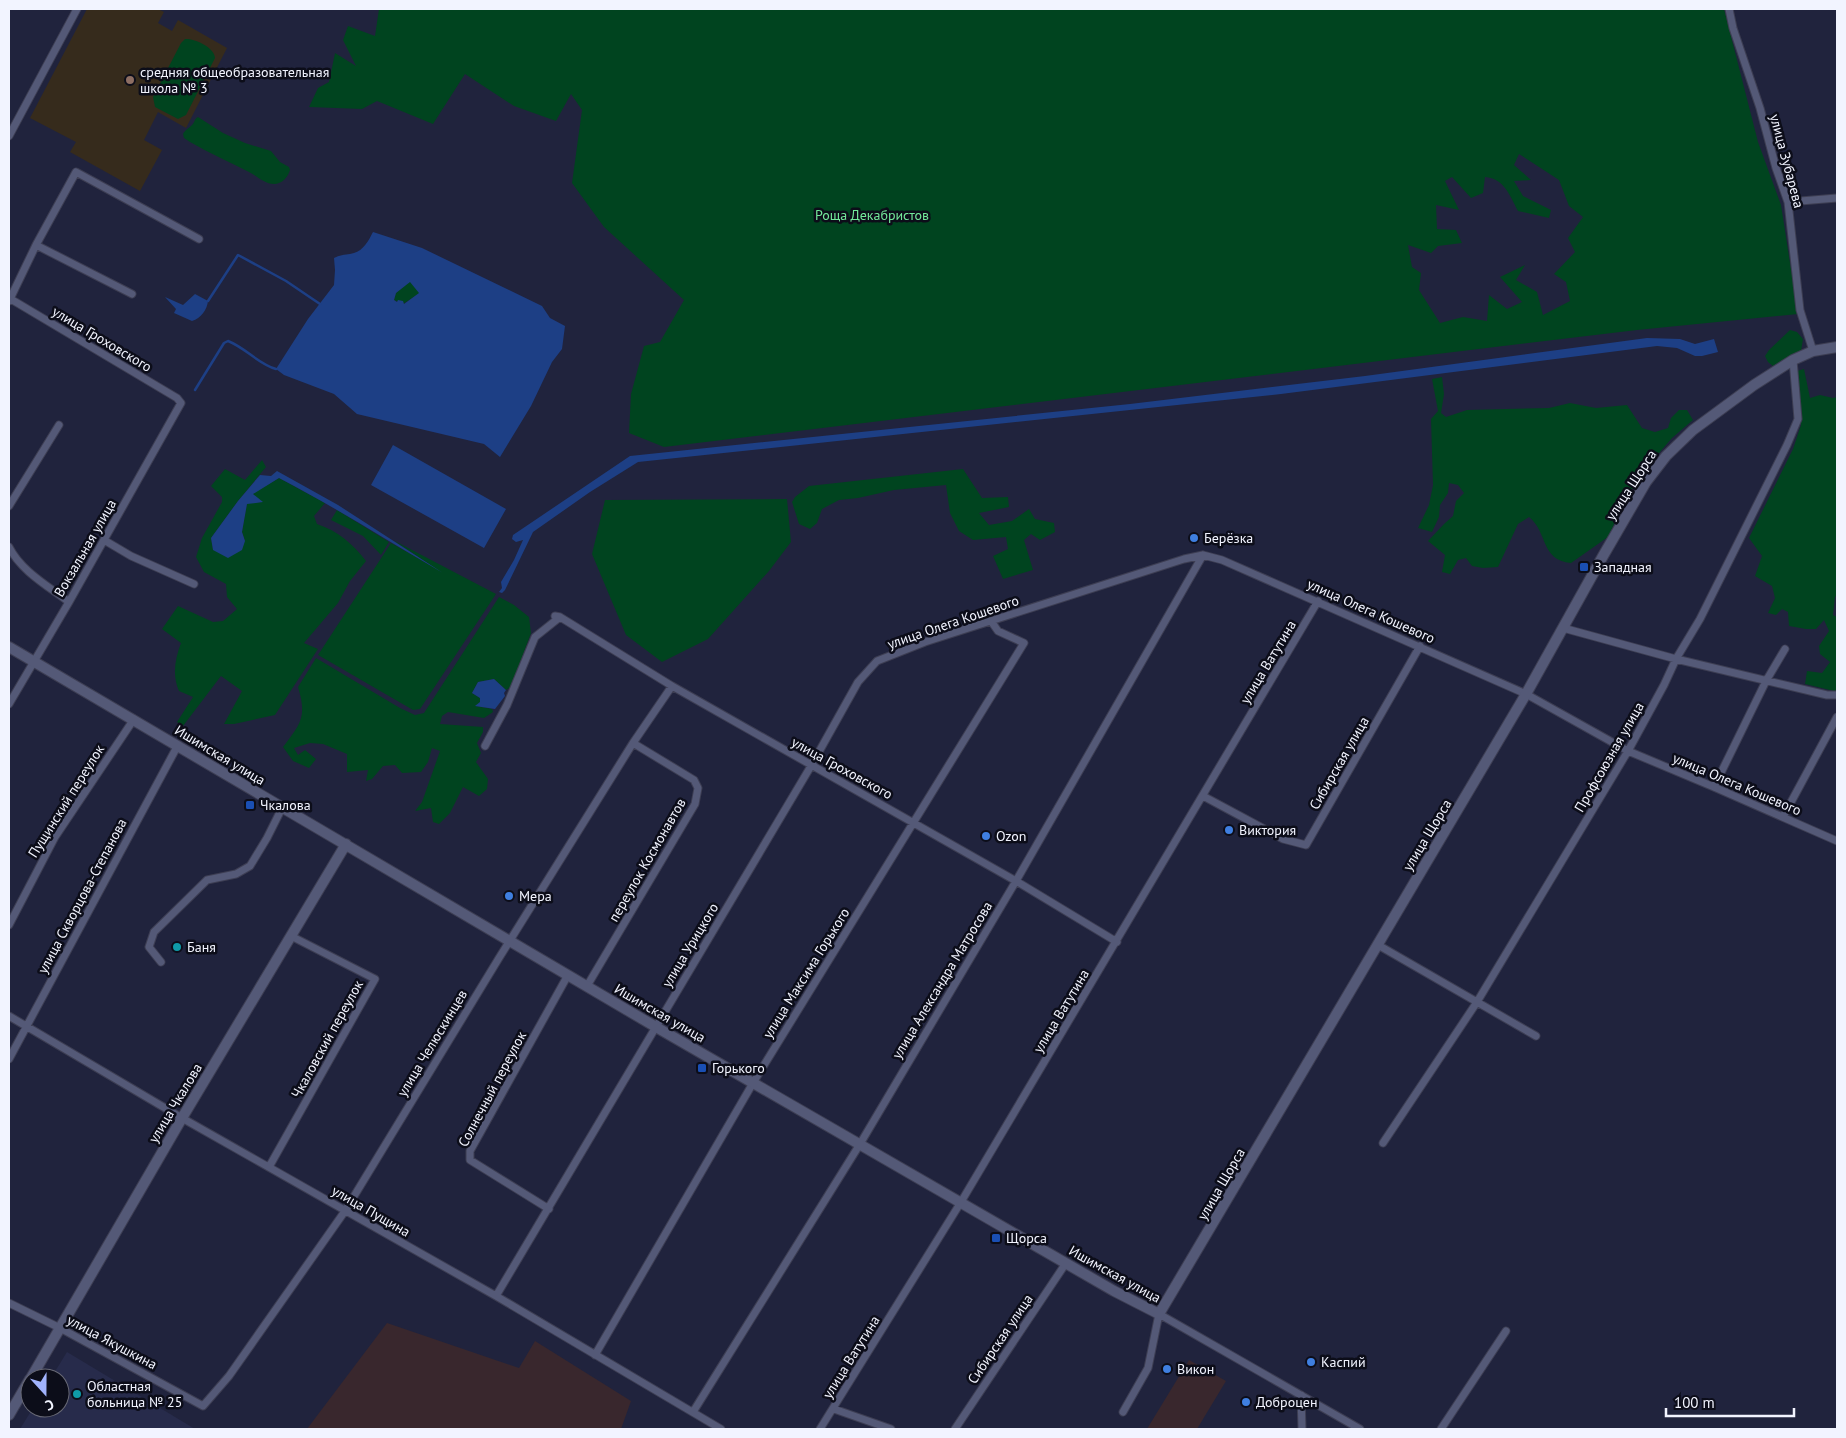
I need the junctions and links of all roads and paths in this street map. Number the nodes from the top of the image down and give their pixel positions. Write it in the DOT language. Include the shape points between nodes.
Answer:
graph roads {
  1 [pos="77,9"];
  2 [pos="1729,9"];
  3 [pos="9,136"];
  4 [pos="1837,198"];
  5 [pos="1788,202"];
  6 [pos="200,239"];
  7 [pos="36,245"];
  8 [pos="132,294"];
  9 [pos="9,299"];
  10 [pos="1837,347"];
  11 [pos="1813,351"];
  12 [pos="1793,360"];
  13 [pos="181,403"];
  14 [pos="59,425"];
  15 [pos="9,506"];
  16 [pos="104,540"];
  17 [pos="9,547"];
  18 [pos="1202,555"];
  19 [pos="194,584"];
  20 [pos="1318,601"];
  21 [pos="69,602"];
  22 [pos="991,621"];
  23 [pos="1563,628"];
  24 [pos="1420,646"];
  25 [pos="9,647"];
  26 [pos="1785,649"];
  27 [pos="1676,659"];
  28 [pos="33,661"];
  29 [pos="877,661"];
  30 [pos="1766,681"];
  31 [pos="672,686"];
  32 [pos="1526,694"];
  33 [pos="1837,695"];
  34 [pos="9,704"];
  35 [pos="1837,717"];
  36 [pos="134,719"];
  37 [pos="634,743"];
  38 [pos="178,745"];
  39 [pos="485,746"];
  40 [pos="1628,752"];
  41 [pos="811,766"];
  42 [pos="1714,787"];
  43 [pos="1203,796"];
  44 [pos="282,808"];
  45 [pos="1783,817"];
  46 [pos="914,823"];
  47 [pos="1837,841"];
  48 [pos="346,844"];
  49 [pos="1016,881"];
  50 [pos="9,925"];
  51 [pos="290,936"];
  52 [pos="510,940"];
  53 [pos="1117,942"];
  54 [pos="1378,945"];
  55 [pos="161,962"];
  56 [pos="568,975"];
  57 [pos="587,986"];
  58 [pos="1477,1002"];
  59 [pos="9,1016"];
  60 [pos="26,1026"];
  61 [pos="656,1027"];
  62 [pos="1536,1036"];
  63 [pos="9,1058"];
  64 [pos="753,1083"];
  65 [pos="182,1118"];
  66 [pos="1383,1143"];
  67 [pos="860,1144"];
  68 [pos="269,1167"];
  69 [pos="961,1202"];
  70 [pos="549,1209"];
  71 [pos="345,1211"];
  72 [pos="1066,1263"];
  73 [pos="496,1296"];
  74 [pos="9,1303"];
  75 [pos="1159,1314"];
  76 [pos="60,1328"];
  77 [pos="1506,1331"];
  78 [pos="595,1355"];
  79 [pos="36,1368"];
  80 [pos="1301,1395"];
  81 [pos="20,1396"];
  82 [pos="203,1406"];
  83 [pos="834,1409"];
  84 [pos="693,1412"];
  85 [pos="1123,1412"];
  86 [pos="9,1415"];
  87 [pos="721,1429"];
  88 [pos="820,1429"];
  89 [pos="891,1429"];
  90 [pos="955,1429"];
  91 [pos="1302,1429"];
  92 [pos="1360,1429"];
  93 [pos="1441,1429"];
  1 -- 3 [label="street"];
  2 -- 5 [label="street, улица Зубарева"];
  4 -- 5 [label="street"];
  5 -- 11 [label="street, улица Зубарева" via="1800,310"];
  6 -- 7 [label="street" via="76,172"];
  7 -- 8 [label="street"];
  7 -- 9 [label="street"];
  9 -- 13 [label="street, улица Гроховского"];
  10 -- 11 [label="main road, улица Щорса"];
  11 -- 12 [label="main road, улица Щорса"];
  12 -- 23 [label="main road, улица Щорса" via="1693,430 1666,456 1636,499"];
  12 -- 27 [label="street, Профсоюзная улица" via="1798,419 1700,619"];
  13 -- 16 [label="street, Вокзальная улица"];
  14 -- 15 [label="street"];
  16 -- 19 [label="street" via="131,556"];
  16 -- 21 [label="street, Вокзальная улица"];
  17 -- 21 [label="street" via="29,572"];
  18 -- 20 [label="street, улица Олега Кошевого" via="1222,560"];
  18 -- 22 [label="street, улица Олега Кошевого"];
  18 -- 49 [label="street, улица Александра Матросова"];
  20 -- 24 [label="street, улица Олега Кошевого"];
  20 -- 43 [label="street, улица Ватутина"];
  21 -- 28 [label="street, Вокзальная улица"];
  22 -- 29 [label="street, улица Олега Кошевого"];
  22 -- 46 [label="street, улица Максима Горького" via="998,631 1024,643"];
  23 -- 27 [label="street"];
  23 -- 32 [label="main road, улица Щорса"];
  24 -- 32 [label="street, улица Олега Кошевого"];
  24 -- 43 [label="street, Сибирская улица" via="1306,845 1283,838"];
  25 -- 28 [label="main road, Ишимская улица"];
  26 -- 30 [label="street"];
  27 -- 30 [label="street"];
  27 -- 40 [label="street, Профсоюзная улица"];
  28 -- 34 [label="street, Вокзальная улица"];
  28 -- 36 [label="main road, Ишимская улица"];
  29 -- 41 [label="street, улица Урицкого" via="858,682"];
  30 -- 33 [label="street"];
  30 -- 42 [label="street"];
  31 -- 37 [label="street, улица Челюскинцев"];
  31 -- 39 [label="street, улица Гроховского" via="557,617 534,638 507,706"];
  31 -- 41 [label="street, улица Гроховского"];
  32 -- 40 [label="street, улица Олега Кошевого"];
  32 -- 54 [label="main road, улица Щорса"];
  35 -- 45 [label="street"];
  36 -- 38 [label="main road, Ишимская улица"];
  36 -- 50 [label="street, Пущинский переулок" via="55,837"];
  37 -- 52 [label="street, улица Челюскинцев"];
  37 -- 57 [label="street, переулок Космонавтов" via="694,780 698,788 695,804"];
  38 -- 44 [label="main road, Ишимская улица"];
  38 -- 60 [label="street, улица Скворцова-Степанова"];
  40 -- 42 [label="street, улица Олега Кошевого"];
  40 -- 58 [label="street, Профсоюзная улица"];
  41 -- 46 [label="street, улица Гроховского"];
  41 -- 61 [label="street, улица Урицкого"];
  42 -- 45 [label="street, улица Олега Кошевого"];
  43 -- 53 [label="street, улица Ватутина"];
  44 -- 48 [label="main road, Ишимская улица"];
  44 -- 55 [label="street" via="250,866 236,874 207,880 154,932 149,948"];
  45 -- 47 [label="street, улица Олега Кошевого"];
  46 -- 49 [label="street, улица Гроховского"];
  46 -- 64 [label="street, улица Максима Горького"];
  48 -- 51 [label="main road, улица Чкалова"];
  48 -- 52 [label="main road, Ишимская улица"];
  49 -- 53 [label="street, улица Гроховского"];
  49 -- 67 [label="street, улица Александра Матросова"];
  51 -- 65 [label="main road, улица Чкалова"];
  51 -- 68 [label="street, Чкаловский переулок" via="375,979"];
  52 -- 56 [label="main road, Ишимская улица"];
  52 -- 71 [label="street, улица Челюскинцев"];
  53 -- 69 [label="street, улица Ватутина"];
  54 -- 58 [label="street"];
  54 -- 75 [label="main road, улица Щорса"];
  56 -- 57 [label="main road, Ишимская улица"];
  56 -- 70 [label="street, Солнечный переулок" via="470,1151 470,1160"];
  57 -- 61 [label="main road, Ишимская улица"];
  58 -- 62 [label="street"];
  58 -- 66 [label="street, Профсоюзная улица"];
  59 -- 60 [label="street, улица Пущина"];
  60 -- 63 [label="street, улица Скворцова-Степанова"];
  60 -- 65 [label="street, улица Пущина"];
  61 -- 64 [label="main road, Ишимская улица"];
  61 -- 70 [label="street, улица Урицкого"];
  64 -- 67 [label="main road, Ишимская улица"];
  64 -- 78 [label="street, улица Максима Горького"];
  65 -- 68 [label="street, улица Пущина"];
  65 -- 76 [label="main road, улица Чкалова"];
  67 -- 69 [label="main road, Ишимская улица"];
  67 -- 84 [label="street, улица Александра Матросова"];
  68 -- 71 [label="street, улица Пущина"];
  69 -- 72 [label="main road, Ишимская улица"];
  69 -- 83 [label="street, улица Ватутина"];
  70 -- 73 [label="street, улица Урицкого"];
  71 -- 73 [label="street, улица Пущина"];
  71 -- 82 [label="street, улица Челюскинцев" via="229,1376"];
  72 -- 75 [label="main road, Ишимская улица"];
  72 -- 90 [label="street, Сибирская улица"];
  73 -- 78 [label="street, улица Пущина"];
  74 -- 76 [label="street, улица Якушкина"];
  75 -- 80 [label="street, Ишимская улица"];
  75 -- 85 [label="street, улица Щорса" via="1148,1368"];
  76 -- 79 [label="main road, улица Чкалова"];
  76 -- 82 [label="street, улица Якушкина"];
  77 -- 93 [label="street"];
  78 -- 84 [label="street, улица Пущина"];
  80 -- 91 [label="street"];
  80 -- 92 [label="street, Ишимская улица"];
  81 -- 86 [label="main road, улица Чкалова"];
  83 -- 88 [label="street, улица Ватутина"];
  83 -- 89 [label="street"];
  84 -- 87 [label="street, улица Пущина"];
}
